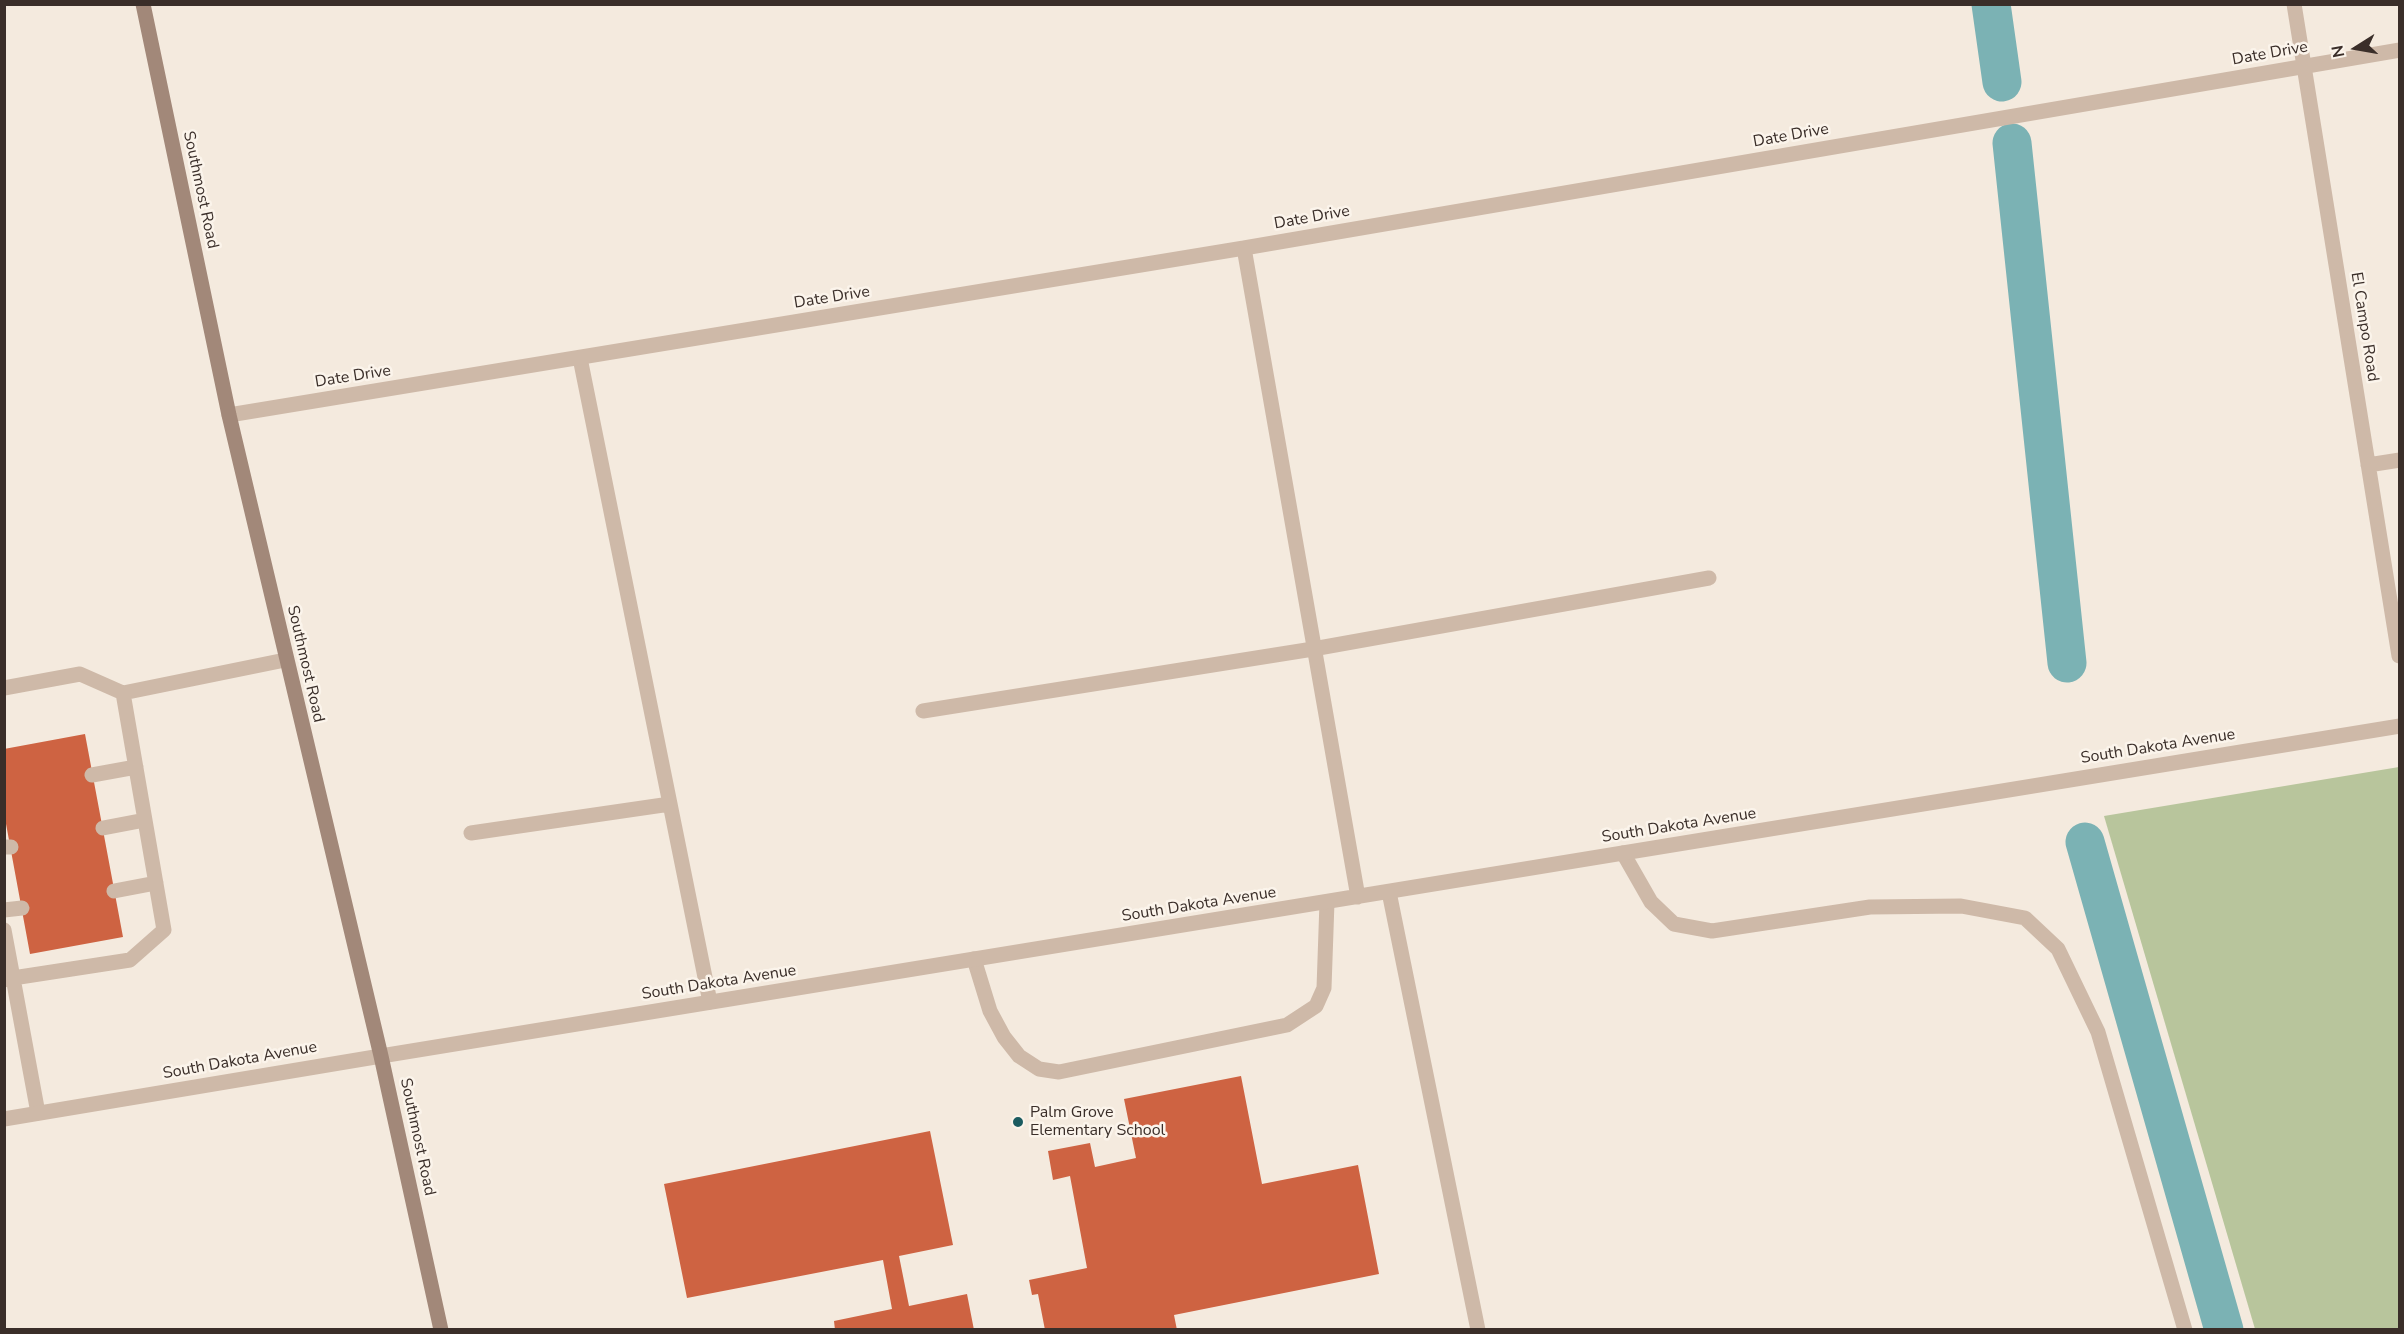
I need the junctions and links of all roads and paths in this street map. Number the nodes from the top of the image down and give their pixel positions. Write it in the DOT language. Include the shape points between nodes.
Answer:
graph roads {
  1 [pos="143,4"];
  2 [pos="2294,4"];
  3 [pos="2400,50"];
  4 [pos="2304,66"];
  5 [pos="1244,248"];
  6 [pos="580,358"];
  7 [pos="229,415"];
  8 [pos="2400,460"];
  9 [pos="2368,465"];
  10 [pos="1709,578"];
  11 [pos="1313,649"];
  12 [pos="2399,656"];
  13 [pos="285,660"];
  14 [pos="4,688"];
  15 [pos="123,693"];
  16 [pos="923,711"];
  17 [pos="2400,726"];
  18 [pos="136,767"];
  19 [pos="92,775"];
  20 [pos="670,804"];
  21 [pos="145,820"];
  22 [pos="103,828"];
  23 [pos="471,833"];
  24 [pos="1623,854"];
  25 [pos="156,883"];
  26 [pos="114,891"];
  27 [pos="1389,892"];
  28 [pos="1358,897"];
  29 [pos="1327,902"];
  30 [pos="22,908"];
  31 [pos="4,910"];
  32 [pos="4,930"];
  33 [pos="974,959"];
  34 [pos="9,979"];
  35 [pos="710,1002"];
  36 [pos="381,1056"];
  37 [pos="38,1113"];
  38 [pos="4,1119"];
  39 [pos="441,1329"];
  40 [pos="1478,1329"];
  41 [pos="2185,1329"];
  1 -- 7 [label="main road, Southmost Road"];
  2 -- 4 [label="street, El Campo Road"];
  3 -- 4 [label="street, Date Drive"];
  4 -- 5 [label="street, Date Drive"];
  4 -- 9 [label="street, El Campo Road"];
  5 -- 6 [label="street, Date Drive"];
  5 -- 11 [label="street"];
  6 -- 7 [label="street, Date Drive"];
  6 -- 20 [label="street"];
  7 -- 13 [label="main road, Southmost Road"];
  8 -- 9 [label="street"];
  9 -- 12 [label="street, El Campo Road"];
  10 -- 11 [label="street"];
  11 -- 16 [label="street"];
  11 -- 28 [label="street"];
  13 -- 15 [label="street"];
  13 -- 36 [label="main road, Southmost Road"];
  14 -- 15 [label="street" via="80,674"];
  15 -- 18 [label="street"];
  17 -- 24 [label="street, South Dakota Avenue"];
  18 -- 19 [label="street"];
  18 -- 21 [label="street"];
  20 -- 23 [label="street"];
  20 -- 35 [label="street"];
  21 -- 22 [label="street"];
  21 -- 25 [label="street"];
  24 -- 27 [label="street, South Dakota Avenue"];
  24 -- 41 [label="street" via="1651,902 1674,924 1712,931 1870,907 1960,906 2025,918 2058,949 2098,1032"];
  25 -- 26 [label="street"];
  25 -- 34 [label="street" via="164,930 130,960"];
  27 -- 28 [label="street, South Dakota Avenue"];
  27 -- 40 [label="street"];
  28 -- 29 [label="street, South Dakota Avenue"];
  29 -- 33 [label="street, South Dakota Avenue"];
  29 -- 33 [label="street" via="1324,988 1316,1006 1287,1025 1059,1072 1029,1063 1004,1037 990,1011"];
  30 -- 31 [label="street"];
  32 -- 34 [label="street"];
  33 -- 35 [label="street, South Dakota Avenue"];
  34 -- 37 [label="street"];
  35 -- 36 [label="street, South Dakota Avenue"];
  36 -- 37 [label="street, South Dakota Avenue"];
  36 -- 39 [label="main road, Southmost Road"];
  37 -- 38 [label="street, South Dakota Avenue"];
}
